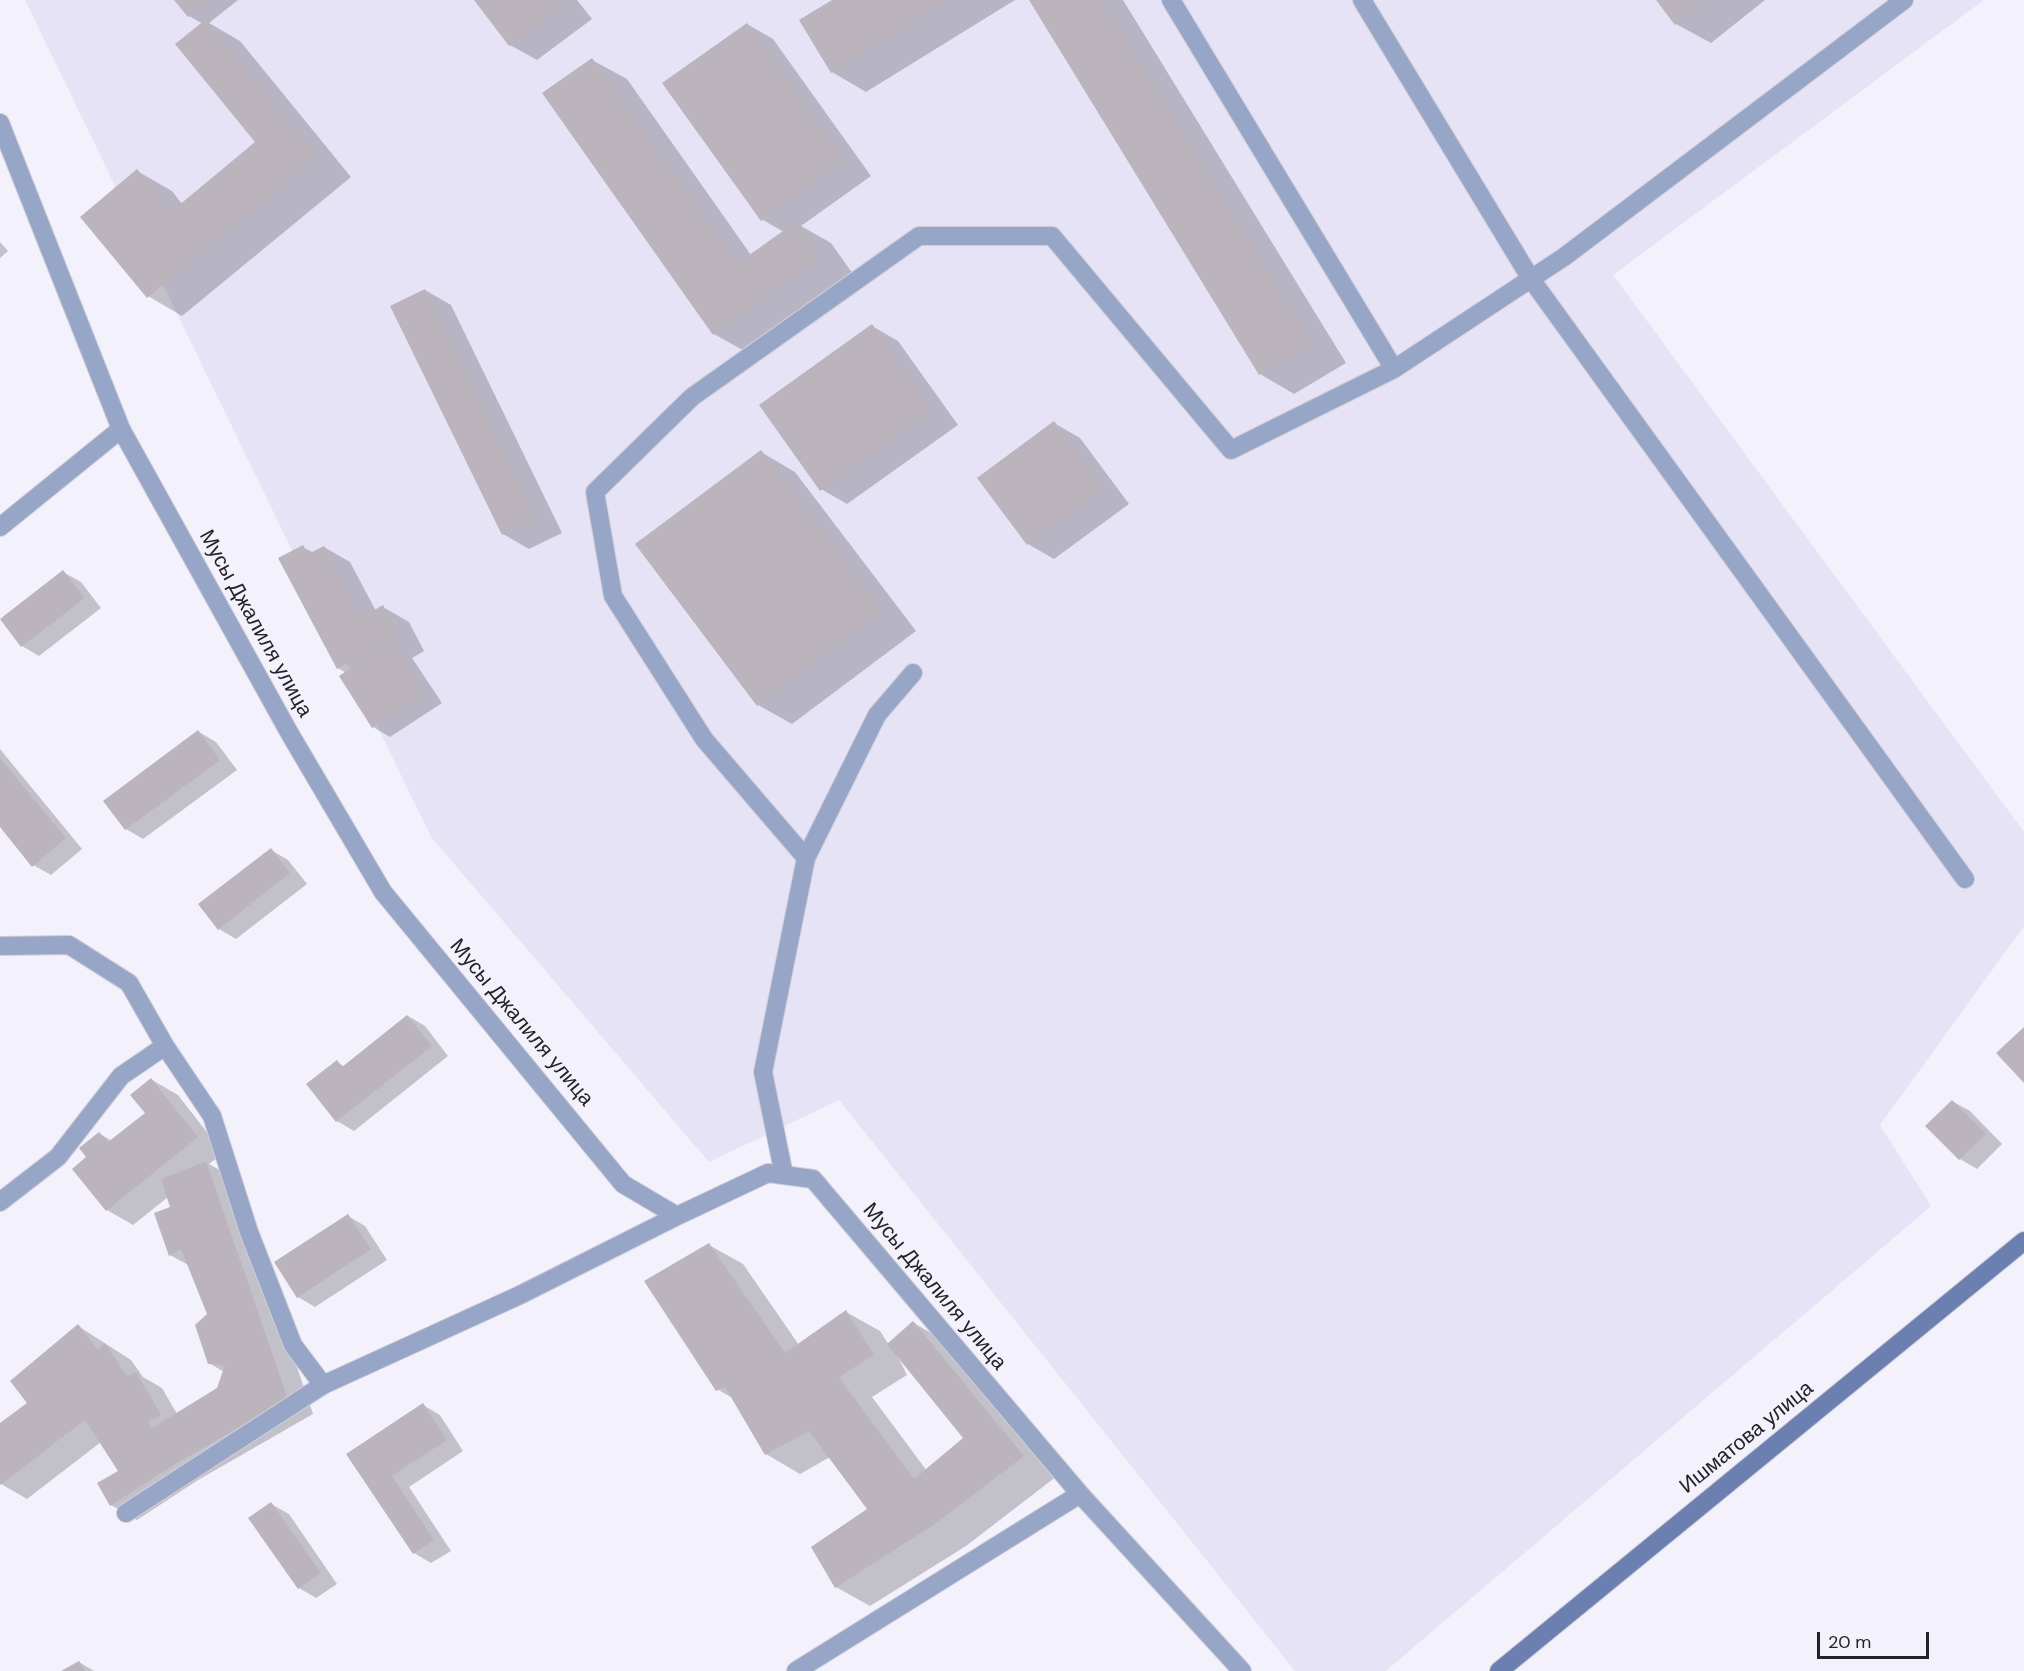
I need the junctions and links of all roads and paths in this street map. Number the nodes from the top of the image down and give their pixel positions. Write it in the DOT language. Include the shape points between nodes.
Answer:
graph roads {
  1 [pos="1172,0"];
  2 [pos="1362,0"];
  3 [pos="1904,0"];
  4 [pos="0,123"];
  5 [pos="1531,279"];
  6 [pos="1394,369"];
  7 [pos="121,429"];
  8 [pos="0,527"];
  9 [pos="913,673"];
  10 [pos="806,858"];
  11 [pos="1965,879"];
  12 [pos="0,946"];
  13 [pos="165,1046"];
  14 [pos="784,1175"];
  15 [pos="0,1202"];
  16 [pos="677,1216"];
  17 [pos="2024,1241"];
  18 [pos="323,1386"];
  19 [pos="1080,1494"];
  20 [pos="126,1513"];
  21 [pos="796,1671"];
  22 [pos="1242,1671"];
  23 [pos="1499,1671"];
  1 -- 6 [label="street"];
  2 -- 5 [label="street"];
  3 -- 5 [label="street"];
  4 -- 7 [label="street, Мусы Джалиля улица"];
  5 -- 6 [label="street"];
  5 -- 11 [label="street"];
  6 -- 10 [label="street" via="1231,450 1052,236 919,236 692,397 595,492 613,596 704,739"];
  7 -- 8 [label="street"];
  7 -- 16 [label="street, Мусы Джалиля улица" via="382,892 623,1184"];
  9 -- 10 [label="street" via="877,715"];
  10 -- 14 [label="street" via="763,1072"];
  12 -- 13 [label="street" via="69,945 129,983"];
  13 -- 15 [label="street" via="121,1076 57,1157"];
  13 -- 18 [label="street" via="212,1116 249,1232 293,1345"];
  14 -- 16 [label="street, Мусы Джалиля улица" via="768,1173"];
  14 -- 19 [label="street, Мусы Джалиля улица" via="813,1179"];
  16 -- 18 [label="street" via="520,1295"];
  17 -- 23 [label="main road, Ишматова улица"];
  18 -- 20 [label="street"];
  19 -- 21 [label="street"];
  19 -- 22 [label="street, Мусы Джалиля улица"];
}
